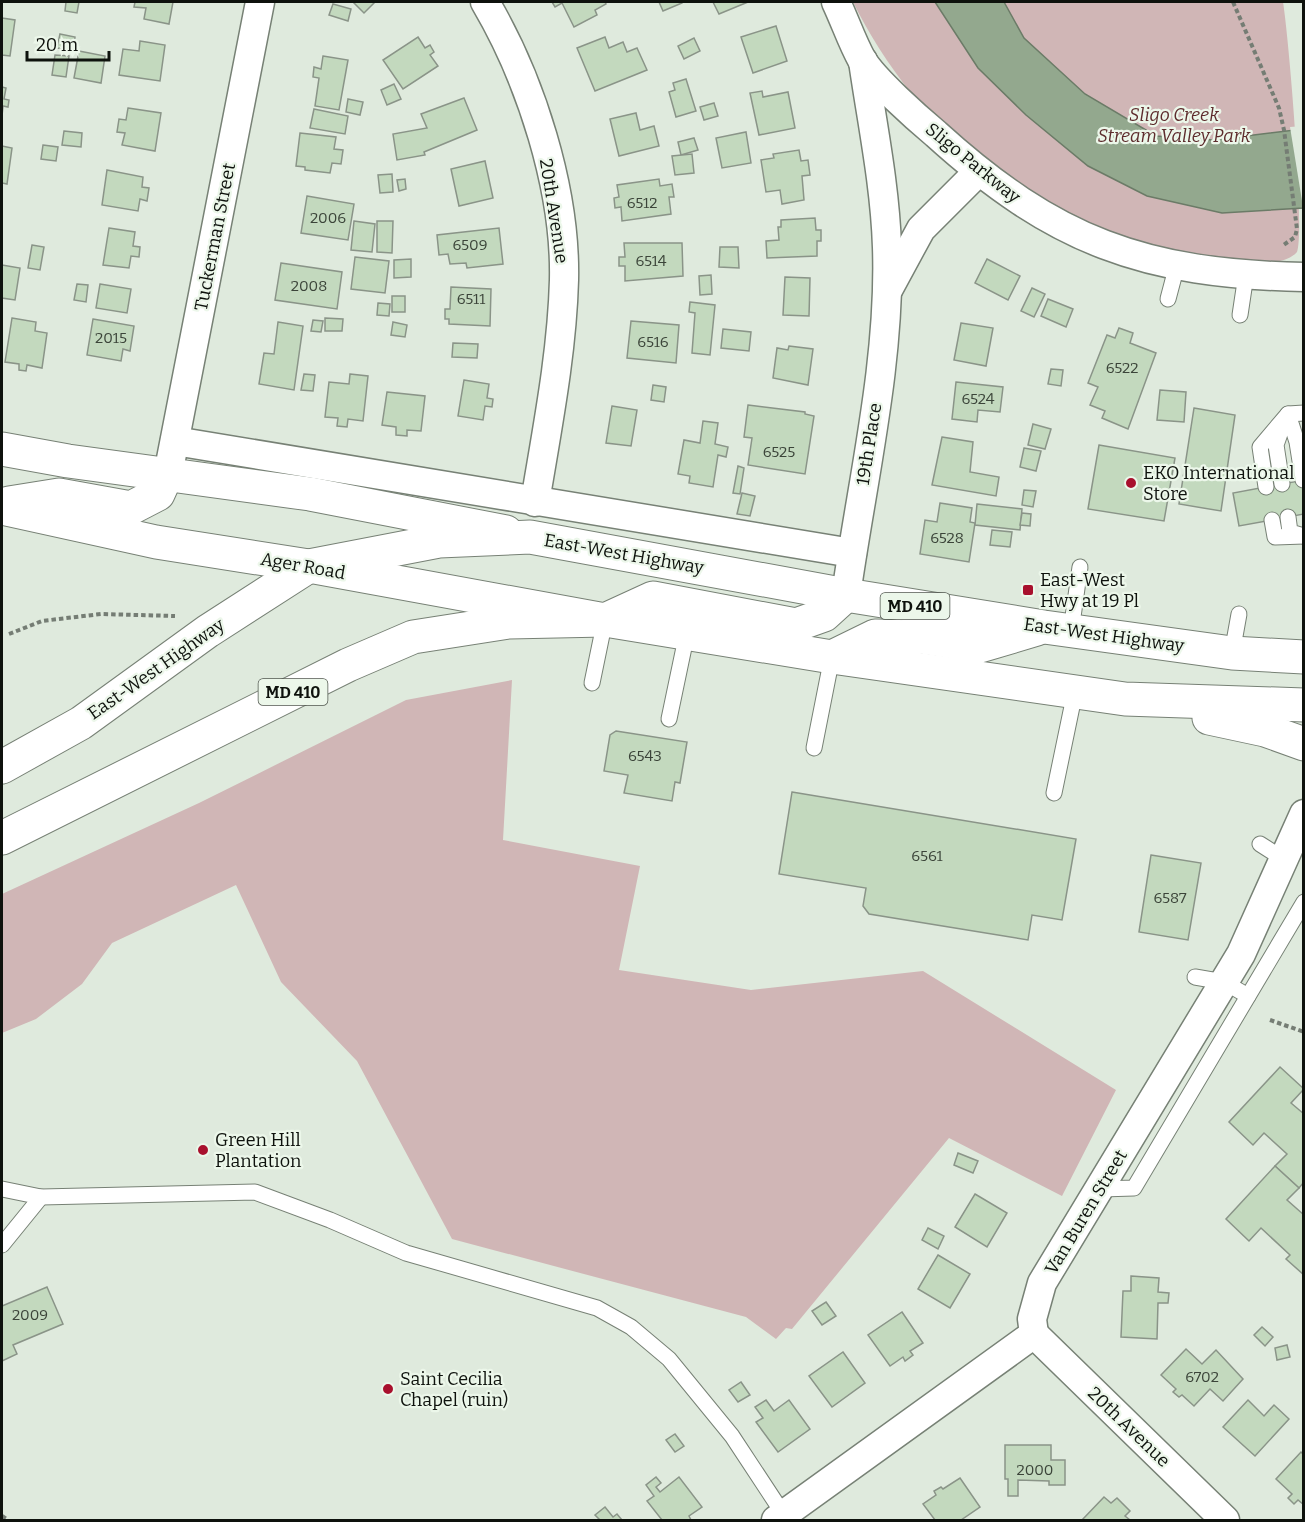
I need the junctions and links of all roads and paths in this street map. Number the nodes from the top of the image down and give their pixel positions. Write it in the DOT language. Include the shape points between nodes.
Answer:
graph roads {
  1 [pos="260,2"];
  2 [pos="485,2"];
  3 [pos="836,2"];
  4 [pos="1233,2"];
  5 [pos="863,62"];
  6 [pos="978,172"];
  7 [pos="1290,243"];
  8 [pos="1177,265"];
  9 [pos="1246,275"];
  10 [pos="1304,277"];
  11 [pos="887,293"];
  12 [pos="1168,299"];
  13 [pos="1240,315"];
  14 [pos="1304,413"];
  15 [pos="1288,414"];
  16 [pos="1304,430"];
  17 [pos="175,441"];
  18 [pos="2,449"];
  19 [pos="168,472"];
  20 [pos="1303,480"];
  21 [pos="1282,484"];
  22 [pos="1266,487"];
  23 [pos="535,502"];
  24 [pos="2,506"];
  25 [pos="1280,518"];
  26 [pos="1304,536"];
  27 [pos="530,537"];
  28 [pos="852,553"];
  29 [pos="309,566"];
  30 [pos="1080,567"];
  31 [pos="846,595"];
  32 [pos="1239,614"];
  33 [pos="180,616"];
  34 [pos="605,620"];
  35 [pos="1058,629"];
  36 [pos="687,633"];
  37 [pos="9,634"];
  38 [pos="1232,653"];
  39 [pos="832,657"];
  40 [pos="1304,657"];
  41 [pos="592,683"];
  42 [pos="1075,692"];
  43 [pos="1125,699"];
  44 [pos="1304,705"];
  45 [pos="669,719"];
  46 [pos="1304,744"];
  47 [pos="814,748"];
  48 [pos="3,764"];
  49 [pos="1054,793"];
  50 [pos="1302,824"];
  51 [pos="2,838"];
  52 [pos="1260,844"];
  53 [pos="1285,860"];
  54 [pos="1304,902"];
  55 [pos="1196,977"];
  56 [pos="1236,989"];
  57 [pos="1270,1020"];
  58 [pos="1304,1032"];
  59 [pos="2,1189"];
  60 [pos="41,1197"];
  61 [pos="2,1245"];
  62 [pos="1034,1334"];
  63 [pos="2,1516"];
  64 [pos="780,1518"];
  65 [pos="8,1521"];
  66 [pos="1225,1521"];
  1 -- 17 [label="street, Tuckerman Street"];
  2 -- 23 [label="street, 20th Avenue" via="504,34 528,90 561,231 562,324"];
  3 -- 5 [label="street, Sligo Parkway"];
  4 -- 7 [label="path" via="1279,108 1297,218 1295,237"];
  5 -- 6 [label="street, Sligo Parkway" via="915,116"];
  5 -- 11 [label="street, 19th Place" via="882,194"];
  6 -- 8 [label="street, Sligo Parkway" via="1039,214 1096,243 1128,255"];
  6 -- 11 [label="street, 19th Place" via="921,229"];
  8 -- 9 [label="street, Sligo Parkway"];
  8 -- 12 [label="lane"];
  9 -- 10 [label="street, Sligo Parkway"];
  9 -- 13 [label="lane"];
  11 -- 28 [label="street, 19th Place" via="885,337"];
  14 -- 15 [label="lane"];
  15 -- 16 [label="lane"];
  15 -- 20 [label="lane"];
  15 -- 21 [label="lane" via="1276,445"];
  15 -- 22 [label="lane" via="1260,447"];
  17 -- 19 [label="street, Tuckerman Street"];
  17 -- 23 [label="street"];
  18 -- 19 [label="main road"];
  19 -- 24 [label="main road" via="158,494 131,508 59,495"];
  19 -- 27 [label="main road" via="310,494"];
  23 -- 28 [label="street, East-West Highway"];
  24 -- 29 [label="main road, Ager Road" via="156,542"];
  25 -- 26 [label="lane" via="1290,532"];
  27 -- 29 [label="main road, East-West Highway / MD 410" via="439,541"];
  27 -- 31 [label="main road, East-West Highway / MD 410"];
  28 -- 31 [label="street, 19th Place"];
  29 -- 34 [label="main road, Ager Road"];
  29 -- 48 [label="main road, East-West Highway / MD 410" via="208,631 81,723"];
  30 -- 35 [label="lane"];
  31 -- 34 [label="main road" via="824,615 796,625 653,598"];
  31 -- 35 [label="main road, East-West Highway / MD 410"];
  32 -- 38 [label="lane"];
  33 -- 37 [label="path" via="101,614 42,621"];
  34 -- 36 [label="main road, MD 410"];
  34 -- 41 [label="lane"];
  34 -- 51 [label="main road, MD 410" via="509,622 413,638 348,664"];
  35 -- 38 [label="main road, East-West Highway / MD 410"];
  35 -- 39 [label="main road" via="980,646 921,637 875,636"];
  36 -- 39 [label="main road, MD 410"];
  36 -- 45 [label="lane"];
  38 -- 40 [label="main road, East-West Highway / MD 410"];
  39 -- 42 [label="main road, MD 410"];
  39 -- 47 [label="lane"];
  42 -- 43 [label="main road, MD 410"];
  42 -- 49 [label="lane"];
  43 -- 44 [label="main road, MD 410"];
  43 -- 46 [label="main road" via="1265,730"];
  50 -- 53 [label="street, Van Buren Street"];
  52 -- 53 [label="lane"];
  53 -- 56 [label="street, Van Buren Street" via="1241,954"];
  54 -- 56 [label="lane"];
  55 -- 56 [label="lane"];
  56 -- 62 [label="street, Van Buren Street" via="1042,1283 1032,1319"];
  57 -- 58 [label="path"];
  59 -- 60 [label="lane"];
  60 -- 61 [label="lane"];
  60 -- 64 [label="lane" via="255,1192 406,1253 597,1308 631,1327 669,1359 732,1436"];
  62 -- 64 [label="street"];
  62 -- 66 [label="street, 20th Avenue"];
  63 -- 65 [label="path"];
}
